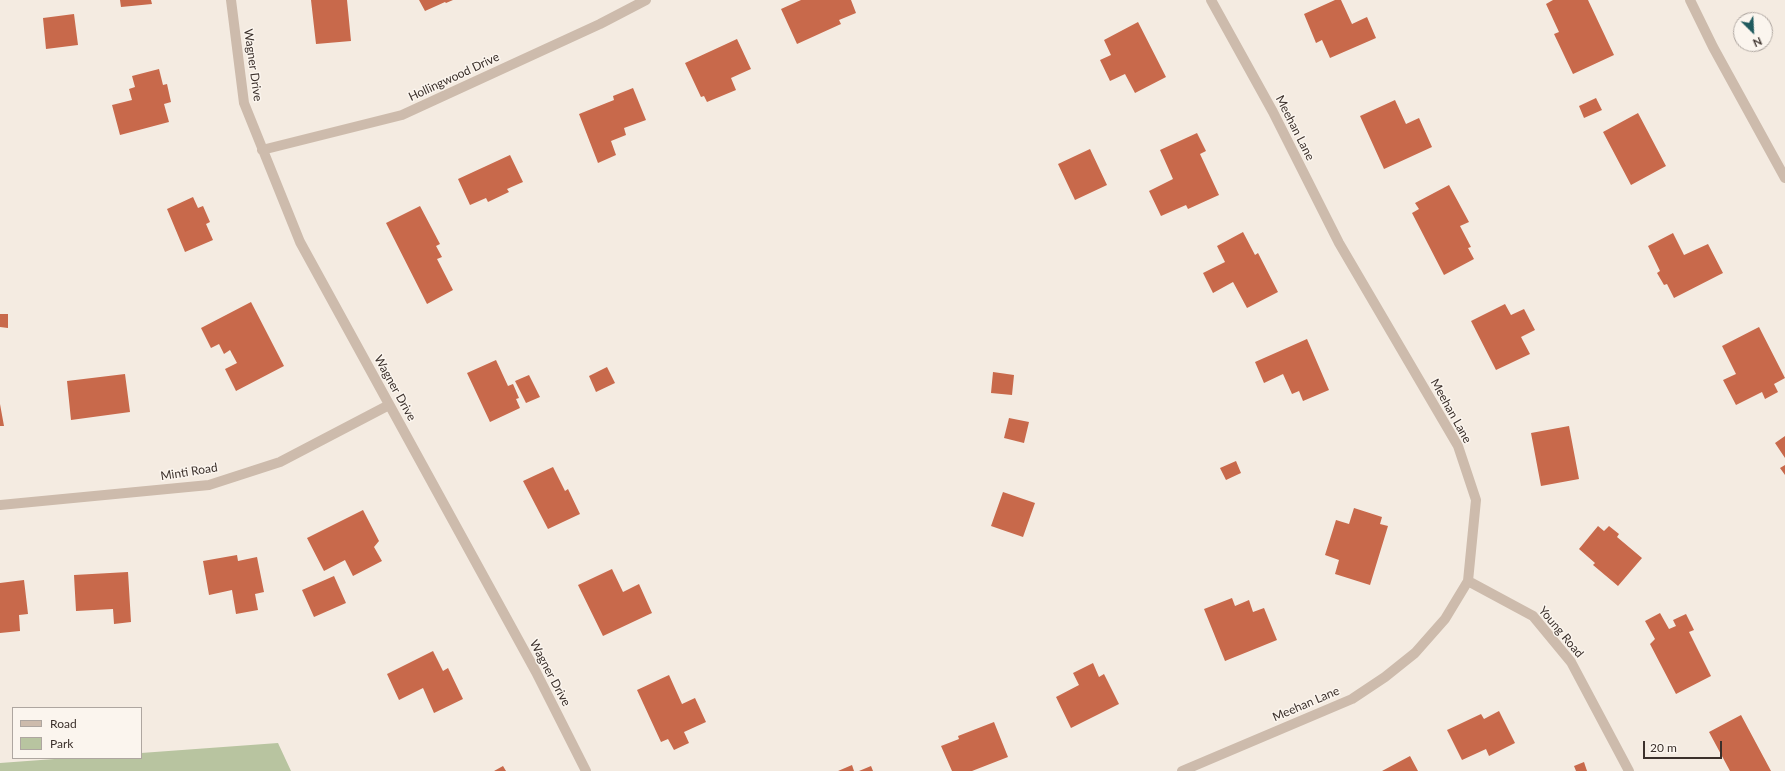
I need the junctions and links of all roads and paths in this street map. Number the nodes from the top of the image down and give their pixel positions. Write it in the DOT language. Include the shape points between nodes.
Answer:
graph roads {
  1 [pos="231,0"];
  2 [pos="646,0"];
  3 [pos="1211,0"];
  4 [pos="1690,0"];
  5 [pos="262,150"];
  6 [pos="1785,178"];
  7 [pos="389,405"];
  8 [pos="0,505"];
  9 [pos="1468,581"];
  10 [pos="586,771"];
  11 [pos="1182,771"];
  12 [pos="1629,771"];
  1 -- 5 [label="street, Wagner Drive" via="244,103"];
  2 -- 5 [label="street, Hollingwood Drive" via="600,24 402,115"];
  3 -- 9 [label="street, Meehan Lane" via="1273,112 1340,243 1458,446 1476,500"];
  4 -- 6 [label="street"];
  5 -- 7 [label="street, Wagner Drive" via="300,242"];
  7 -- 8 [label="street, Minti Road" via="280,462 209,485"];
  7 -- 10 [label="street, Wagner Drive" via="536,672"];
  9 -- 11 [label="street, Meehan Lane" via="1445,619 1415,652 1385,677 1352,699"];
  9 -- 12 [label="street, Young Road" via="1534,616 1571,662"];
}
